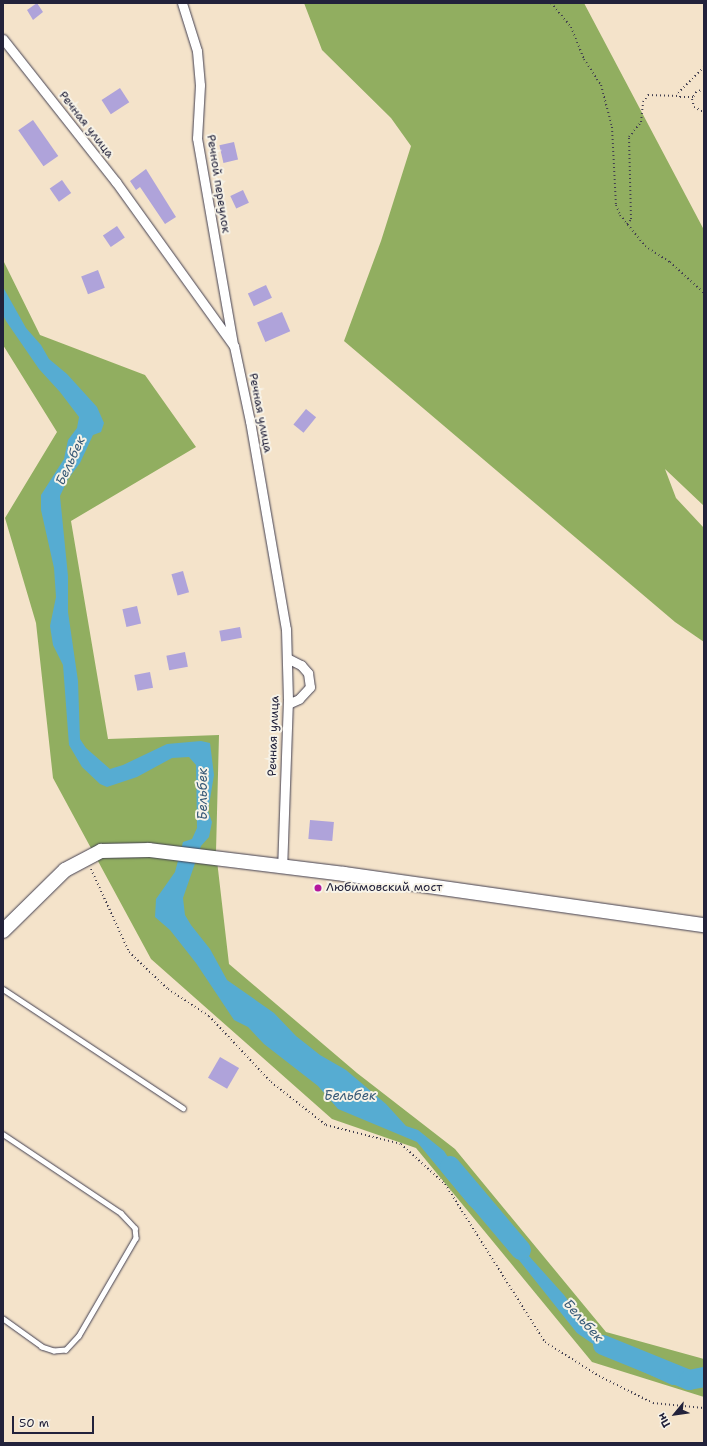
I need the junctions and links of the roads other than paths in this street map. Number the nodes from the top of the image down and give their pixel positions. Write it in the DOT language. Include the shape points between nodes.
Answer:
graph roads {
  1 [pos="182,3"];
  2 [pos="3,39"];
  3 [pos="234,346"];
  4 [pos="287,658"];
  5 [pos="288,704"];
  6 [pos="282,868"];
  7 [pos="704,925"];
  8 [pos="3,931"];
  9 [pos="3,989"];
  10 [pos="183,1108"];
  11 [pos="3,1134"];
  12 [pos="3,1319"];
  1 -- 3 [label="street, Речной переулок" via="197,51 200,85 197,138"];
  2 -- 3 [label="street, Речная улица" via="116,182"];
  3 -- 4 [label="street, Речная улица" via="250,421 286,629"];
  4 -- 5 [label="street, Речная улица"];
  4 -- 5 [label="street" via="301,665 308,673 310,687 299,699"];
  5 -- 6 [label="street, Речная улица"];
  6 -- 7 [label="main road" via="344,874"];
  6 -- 8 [label="main road" via="212,856 149,850 101,850 65,870"];
  9 -- 10 [label="lane"];
  11 -- 12 [label="lane" via="121,1213 135,1228 136,1238 79,1336 66,1350 54,1351 42,1346"];
}
